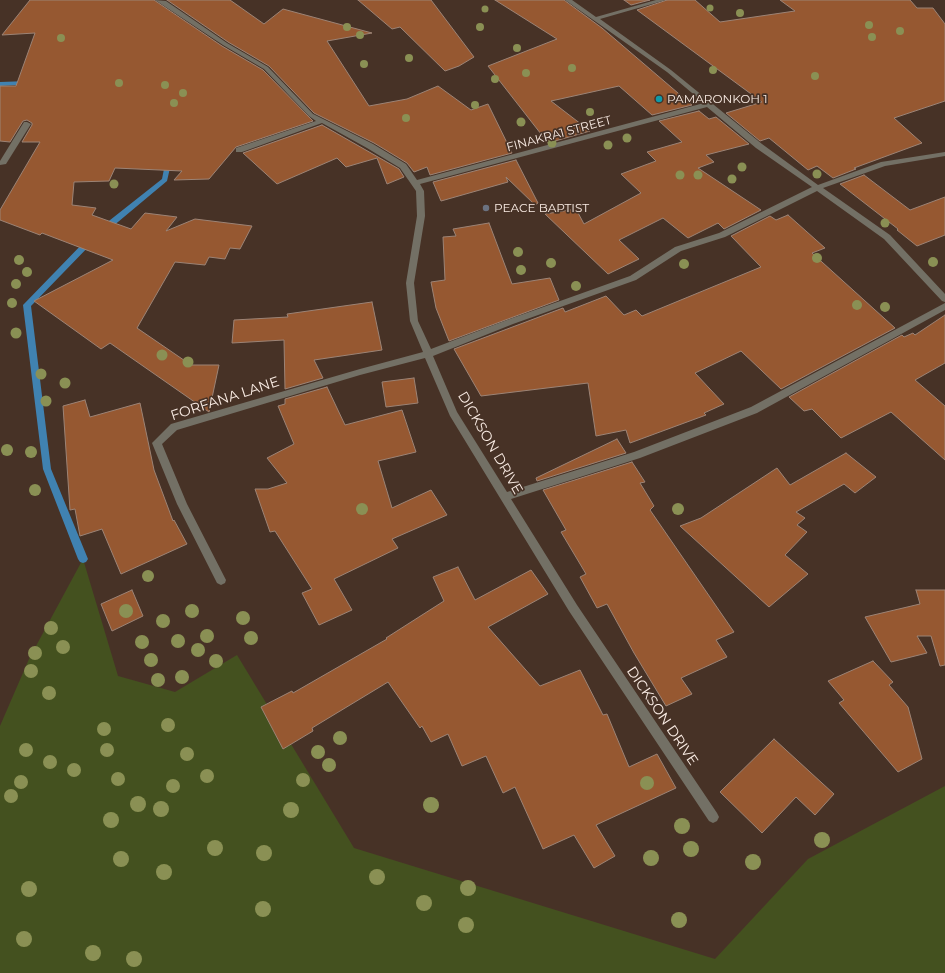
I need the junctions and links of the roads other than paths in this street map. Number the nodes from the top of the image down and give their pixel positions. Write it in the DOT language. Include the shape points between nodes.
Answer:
graph roads {
  1 [pos="158,0"];
  2 [pos="568,0"];
  3 [pos="663,0"];
  4 [pos="594,19"];
  5 [pos="709,104"];
  6 [pos="322,121"];
  7 [pos="27,124"];
  8 [pos="239,150"];
  9 [pos="945,154"];
  10 [pos="0,163"];
  11 [pos="415,183"];
  12 [pos="819,187"];
  13 [pos="945,299"];
  14 [pos="945,306"];
  15 [pos="428,354"];
  16 [pos="504,496"];
  17 [pos="221,580"];
  18 [pos="713,817"];
  1 -- 6 [label="street, DICKSON DRIVE" via="266,68 311,115"];
  2 -- 4 [label="street"];
  3 -- 4 [label="street"];
  4 -- 5 [label="street" via="669,71"];
  5 -- 11 [label="street, FINAKRA1 STREET"];
  5 -- 12 [label="street" via="759,146"];
  6 -- 8 [label="street"];
  6 -- 11 [label="street, DICKSON DRIVE" via="403,166"];
  7 -- 10 [label="street"];
  9 -- 12 [label="street" via="884,164"];
  11 -- 15 [label="street, DICKSON DRIVE" via="420,191 421,216 410,282 414,321"];
  12 -- 13 [label="street" via="887,237"];
  12 -- 15 [label="street" via="722,235 678,249 633,278"];
  14 -- 16 [label="street" via="754,410 637,455"];
  15 -- 16 [label="street, DICKSON DRIVE" via="453,413"];
  15 -- 17 [label="street, FORFANA LANE" via="174,427 157,443 182,504"];
  16 -- 18 [label="street, DICKSON DRIVE" via="573,608"];
}
